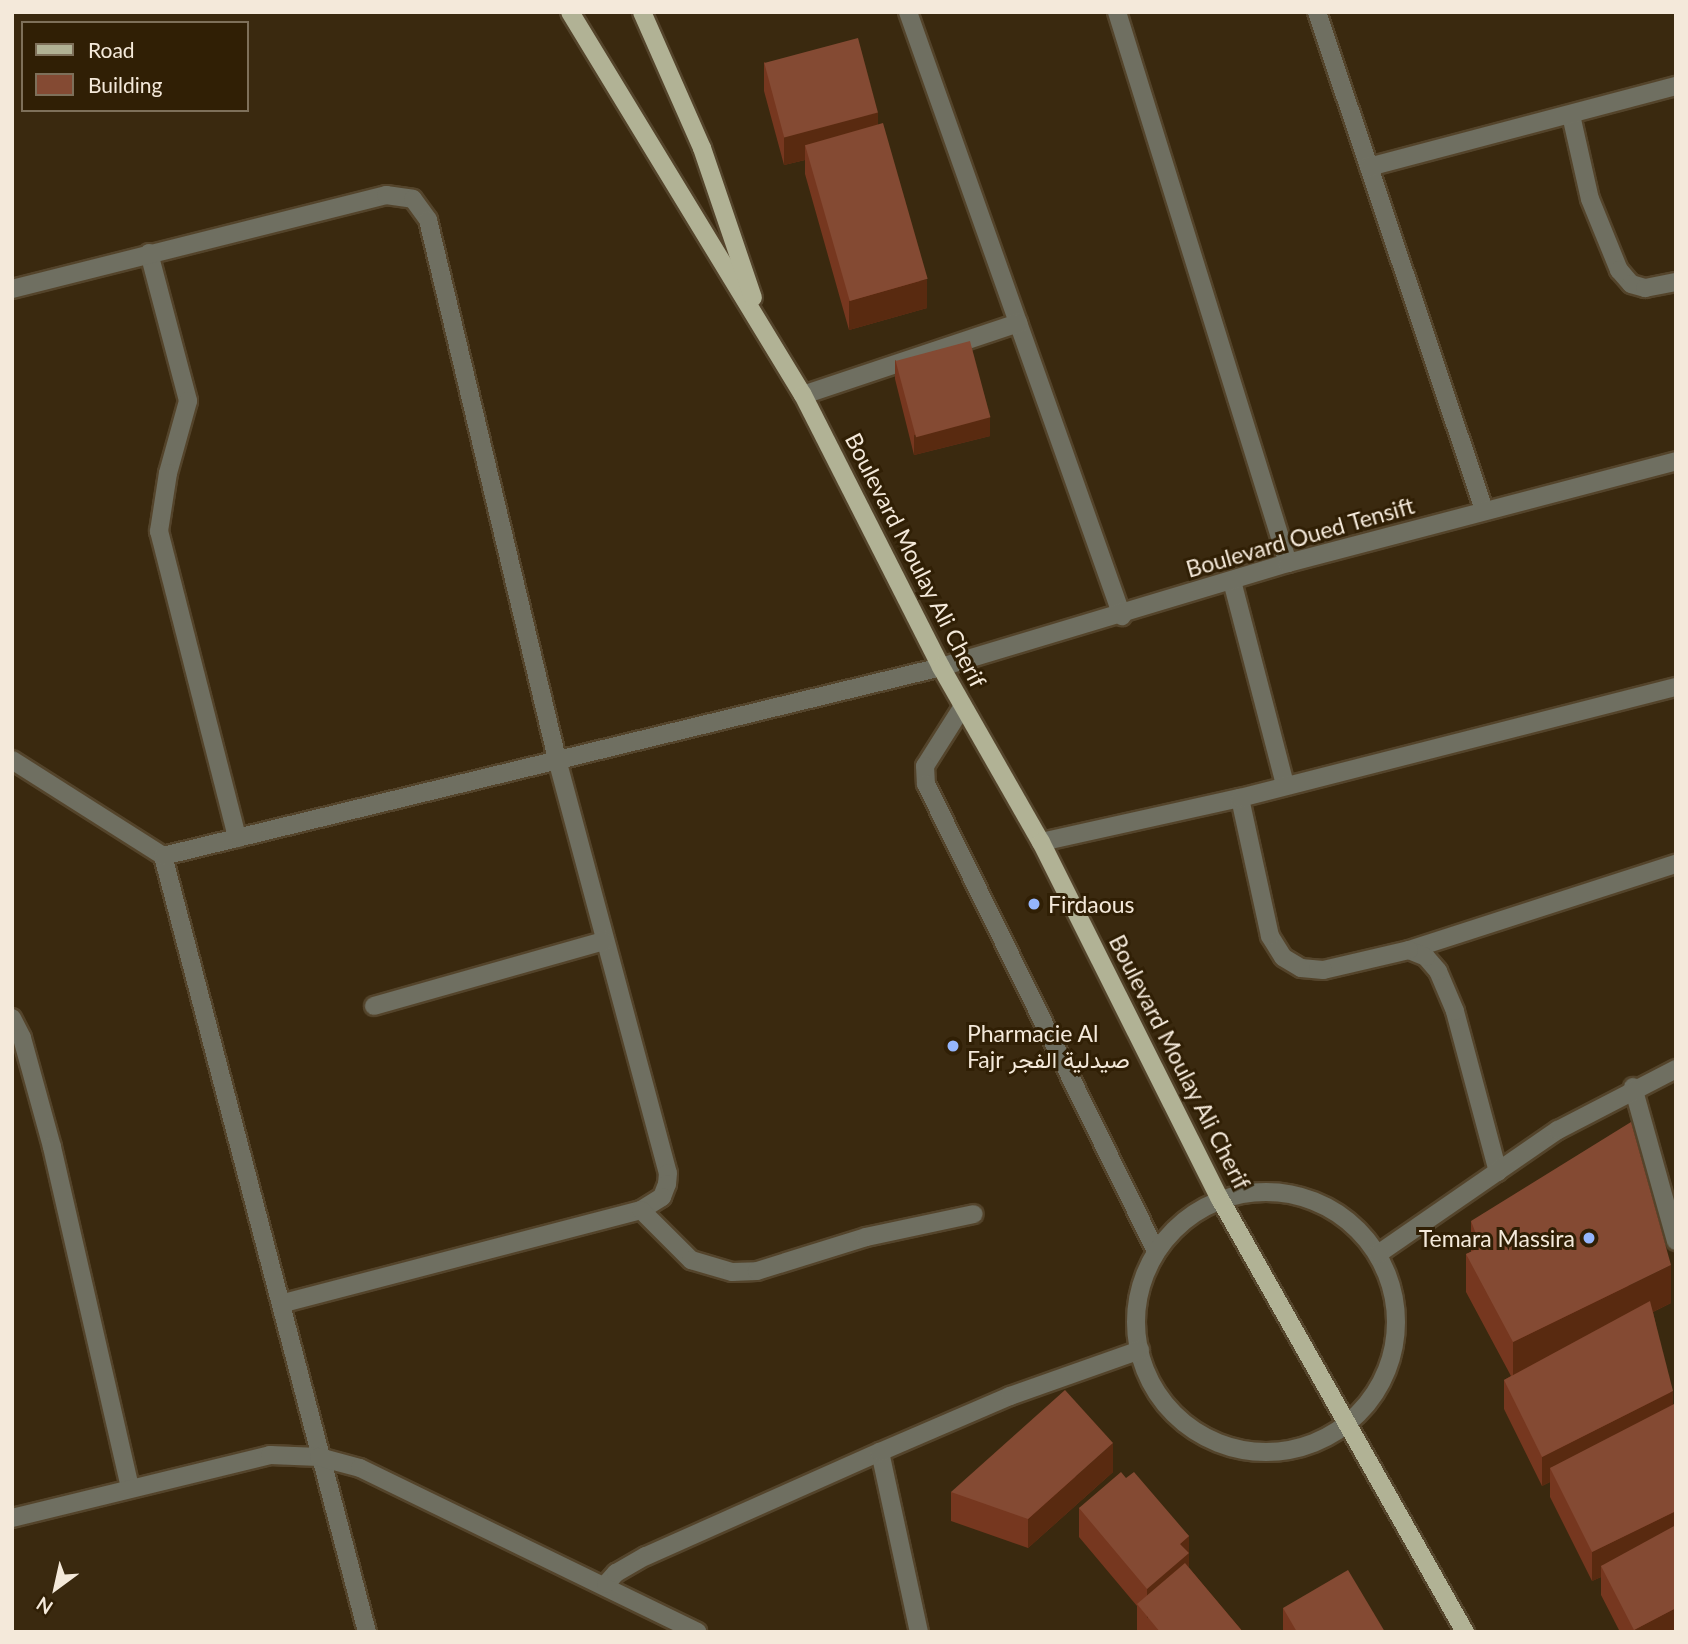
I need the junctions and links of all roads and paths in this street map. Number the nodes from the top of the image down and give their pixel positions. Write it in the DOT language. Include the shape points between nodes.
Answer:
graph roads {
  1 [pos="570,12"];
  2 [pos="642,12"];
  3 [pos="908,12"];
  4 [pos="1117,12"];
  5 [pos="1317,12"];
  6 [pos="1676,86"];
  7 [pos="1571,115"];
  8 [pos="1369,167"];
  9 [pos="149,253"];
  10 [pos="1676,282"];
  11 [pos="12,289"];
  12 [pos="1018,323"];
  13 [pos="762,324"];
  14 [pos="803,395"];
  15 [pos="1676,461"];
  16 [pos="1484,510"];
  17 [pos="1289,563"];
  18 [pos="1232,581"];
  19 [pos="1122,616"];
  20 [pos="941,667"];
  21 [pos="1676,687"];
  22 [pos="963,706"];
  23 [pos="12,760"];
  24 [pos="558,763"];
  25 [pos="1285,784"];
  26 [pos="1240,798"];
  27 [pos="237,838"];
  28 [pos="1041,842"];
  29 [pos="163,856"];
  30 [pos="1676,864"];
  31 [pos="604,941"];
  32 [pos="1409,950"];
  33 [pos="374,1006"];
  34 [pos="12,1018"];
  35 [pos="1676,1069"];
  36 [pos="1633,1087"];
  37 [pos="1498,1172"];
  38 [pos="1220,1199"];
  39 [pos="641,1210"];
  40 [pos="974,1214"];
  41 [pos="1676,1241"];
  42 [pos="1156,1251"];
  43 [pos="1378,1254"];
  44 [pos="283,1303"];
  45 [pos="1140,1350"];
  46 [pos="1348,1423"];
  47 [pos="880,1452"];
  48 [pos="319,1457"];
  49 [pos="130,1488"];
  50 [pos="12,1518"];
  51 [pos="606,1584"];
  52 [pos="368,1632"];
  53 [pos="696,1632"];
  54 [pos="919,1632"];
  55 [pos="1465,1632"];
  1 -- 13 [label="main road, Boulevard Moulay Ali Cherif" via="657,163"];
  2 -- 13 [label="main road, Boulevard Moulay Ali Cherif" via="702,148"];
  3 -- 12 [label="street"];
  4 -- 17 [label="street"];
  5 -- 8 [label="street"];
  6 -- 7 [label="street"];
  7 -- 8 [label="street"];
  7 -- 10 [label="street" via="1590,200 1619,270 1631,284 1645,288"];
  8 -- 16 [label="street"];
  9 -- 11 [label="street"];
  9 -- 24 [label="street" via="386,195 414,200 428,220"];
  9 -- 27 [label="street" via="188,401 184,430 168,473 159,531"];
  12 -- 14 [label="street"];
  12 -- 19 [label="street"];
  13 -- 14 [label="main road, Boulevard Moulay Ali Cherif"];
  14 -- 20 [label="main road, Boulevard Moulay Ali Cherif"];
  15 -- 16 [label="street, Boulevard Oued Tensift"];
  16 -- 17 [label="street, Boulevard Oued Tensift"];
  17 -- 18 [label="street, Boulevard Oued Tensift"];
  18 -- 19 [label="street, Boulevard Oued Tensift"];
  18 -- 25 [label="street"];
  19 -- 20 [label="street, Boulevard Oued Tensift"];
  20 -- 22 [label="main road, Boulevard Moulay Ali Cherif"];
  20 -- 24 [label="street, Boulevard Oued Tensift"];
  21 -- 25 [label="street" via="1387,763"];
  22 -- 28 [label="main road, Boulevard Moulay Ali Cherif"];
  22 -- 42 [label="street" via="925,766 926,784"];
  23 -- 29 [label="street"];
  24 -- 27 [label="street, Boulevard Oued Tensift"];
  24 -- 31 [label="street"];
  25 -- 26 [label="street"];
  26 -- 28 [label="street"];
  26 -- 32 [label="street" via="1270,936 1283,957 1301,968 1323,970"];
  27 -- 29 [label="street, Boulevard Oued Tensift"];
  28 -- 38 [label="main road, Boulevard Moulay Ali Cherif"];
  29 -- 44 [label="street"];
  30 -- 32 [label="street"];
  31 -- 33 [label="street"];
  31 -- 39 [label="street" via="668,1172 662,1197"];
  32 -- 37 [label="street" via="1426,957 1438,971 1455,1011"];
  34 -- 49 [label="street" via="22,1038 52,1147"];
  35 -- 36 [label="street"];
  36 -- 37 [label="street" via="1558,1129"];
  36 -- 41 [label="street"];
  37 -- 43 [label="street"];
  38 -- 42 [label="street" via="1185,1219"];
  38 -- 43 [label="street" via="1267,1191 1311,1199 1349,1220"];
  38 -- 46 [label="main road, Boulevard Moulay Ali Cherif"];
  39 -- 40 [label="street" via="691,1260 733,1272 757,1271 866,1237"];
  39 -- 44 [label="street"];
  42 -- 45 [label="street" via="1140,1288 1136,1327"];
  43 -- 46 [label="street" via="1395,1297 1396,1343 1381,1386"];
  44 -- 48 [label="street"];
  45 -- 46 [label="street" via="1144,1368 1165,1404 1196,1432 1234,1448 1276,1453 1316,1443"];
  45 -- 47 [label="street" via="1010,1396"];
  46 -- 55 [label="main road, Boulevard Moulay Ali Cherif"];
  47 -- 51 [label="street" via="646,1556"];
  47 -- 54 [label="street"];
  48 -- 49 [label="street" via="270,1455"];
  48 -- 51 [label="street" via="360,1468"];
  48 -- 52 [label="street"];
  49 -- 50 [label="street"];
  51 -- 53 [label="street"];
}
